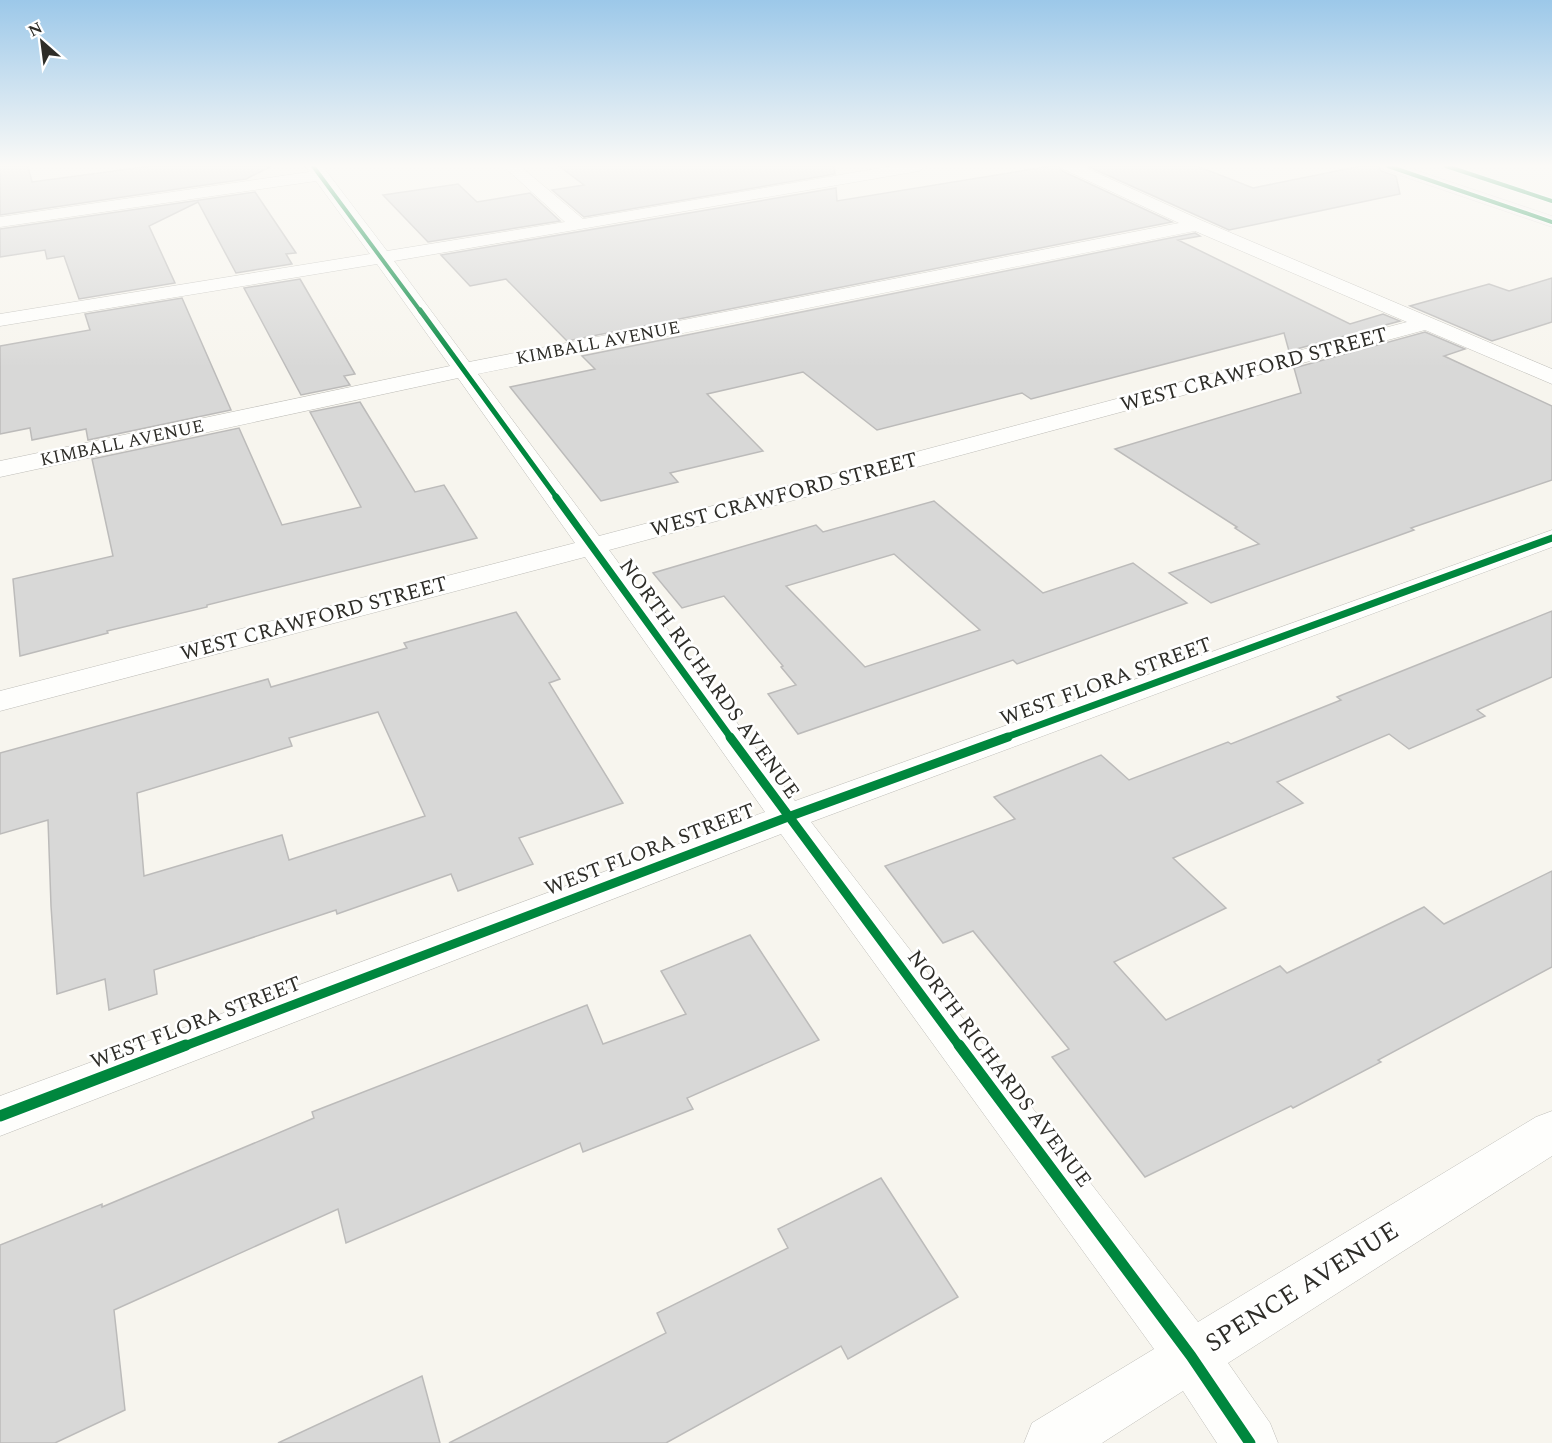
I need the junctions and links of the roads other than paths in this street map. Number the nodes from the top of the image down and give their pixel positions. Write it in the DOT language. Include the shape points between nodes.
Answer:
graph roads {
  1 [pos="364,233"];
  2 [pos="526,233"];
  3 [pos="1155,233"];
  4 [pos="1217,233"];
  5 [pos="381,256"];
  6 [pos="0,320"];
  7 [pos="1428,323"];
  8 [pos="464,370"];
  9 [pos="1552,377"];
  10 [pos="0,469"];
  11 [pos="1552,538"];
  12 [pos="590,547"];
  13 [pos="0,701"];
  14 [pos="788,817"];
  15 [pos="0,1116"];
  16 [pos="1552,1131"];
  17 [pos="1191,1356"];
  18 [pos="1052,1443"];
  19 [pos="1250,1443"];
  1 -- 5 [label="street, NORTH RICHARDS AVENUE"];
  2 -- 5 [label="street"];
  3 -- 8 [label="street, KIMBALL AVENUE"];
  4 -- 7 [label="street"];
  5 -- 6 [label="street"];
  5 -- 8 [label="street, NORTH RICHARDS AVENUE"];
  7 -- 9 [label="street"];
  7 -- 12 [label="street, WEST CRAWFORD STREET"];
  8 -- 10 [label="street, KIMBALL AVENUE"];
  8 -- 12 [label="street, NORTH RICHARDS AVENUE"];
  11 -- 14 [label="street, WEST FLORA STREET"];
  12 -- 13 [label="street, WEST CRAWFORD STREET"];
  12 -- 14 [label="street, NORTH RICHARDS AVENUE"];
  14 -- 15 [label="street, WEST FLORA STREET"];
  14 -- 17 [label="street, NORTH RICHARDS AVENUE"];
  16 -- 17 [label="street, SPENCE AVENUE"];
  17 -- 18 [label="street, SPENCE AVENUE"];
  17 -- 19 [label="street, NORTH RICHARDS AVENUE"];
}
